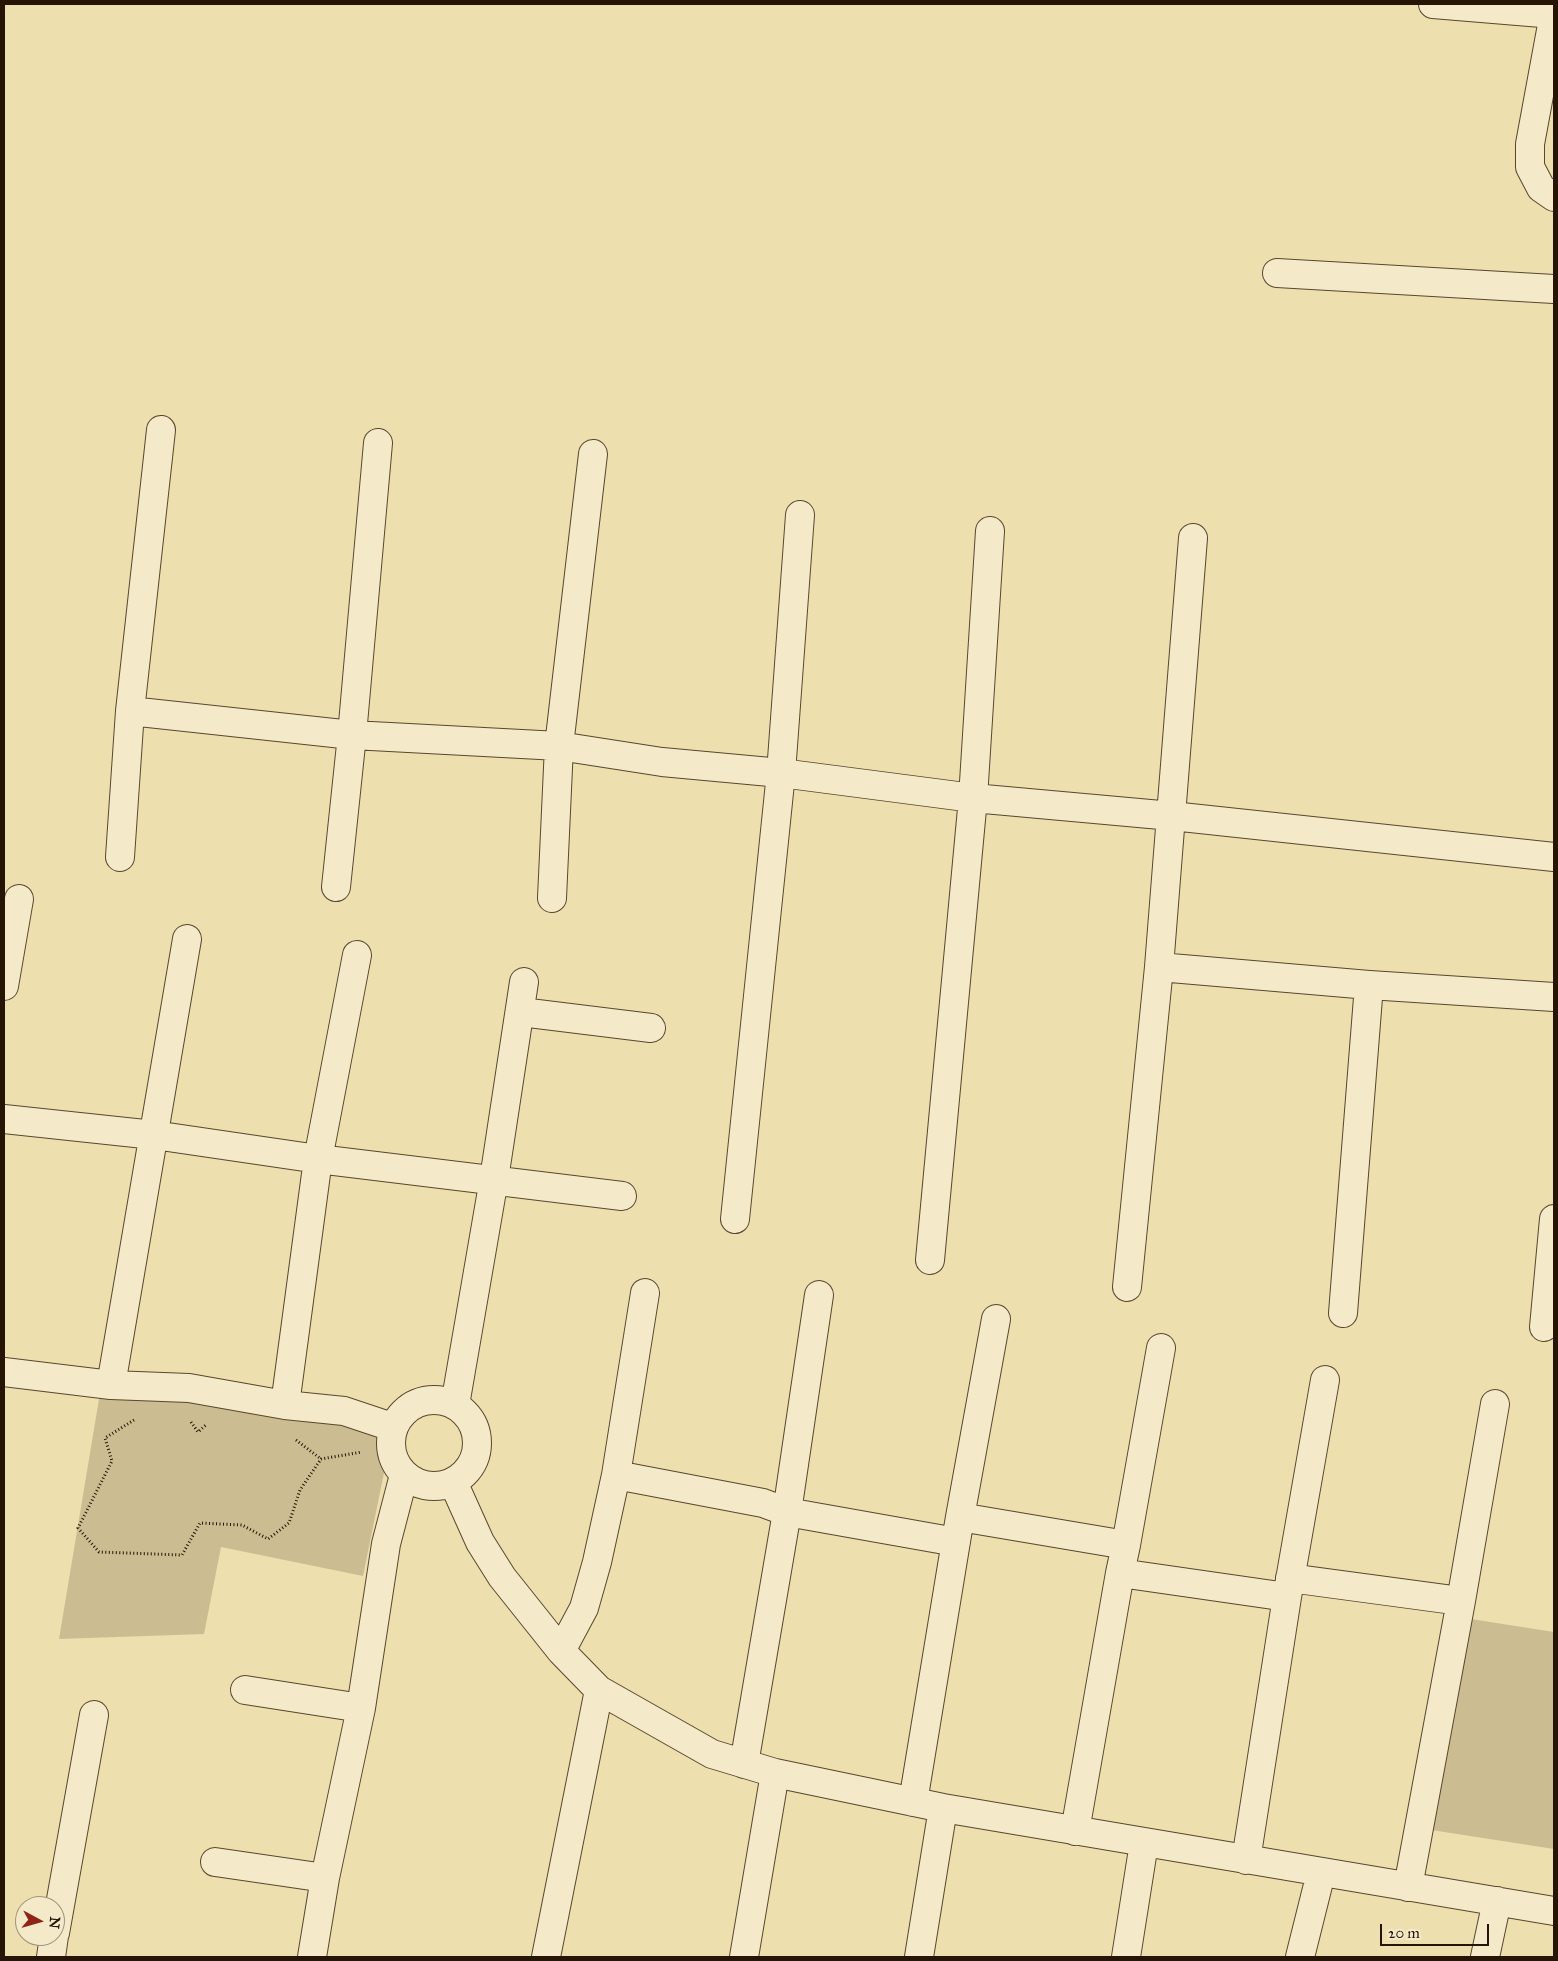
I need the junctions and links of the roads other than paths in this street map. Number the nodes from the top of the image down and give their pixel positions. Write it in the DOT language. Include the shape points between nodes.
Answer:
graph roads {
  1 [pos="1433,4"];
  2 [pos="1554,14"];
  3 [pos="1554,197"];
  4 [pos="1277,273"];
  5 [pos="1554,290"];
  6 [pos="161,430"];
  7 [pos="378,443"];
  8 [pos="593,454"];
  9 [pos="800,515"];
  10 [pos="990,530"];
  11 [pos="1193,538"];
  12 [pos="130,712"];
  13 [pos="352,735"];
  14 [pos="559,746"];
  15 [pos="781,773"];
  16 [pos="973,798"];
  17 [pos="1172,816"];
  18 [pos="120,857"];
  19 [pos="1554,858"];
  20 [pos="336,887"];
  21 [pos="552,898"];
  22 [pos="19,899"];
  23 [pos="187,939"];
  24 [pos="357,955"];
  25 [pos="1159,967"];
  26 [pos="524,982"];
  27 [pos="1369,985"];
  28 [pos="4,986"];
  29 [pos="1554,997"];
  30 [pos="521,1012"];
  31 [pos="651,1028"];
  32 [pos="4,1119"];
  33 [pos="154,1135"];
  34 [pos="318,1158"];
  35 [pos="494,1179"];
  36 [pos="622,1196"];
  37 [pos="734,1219"];
  38 [pos="1554,1219"];
  39 [pos="930,1260"];
  40 [pos="1127,1286"];
  41 [pos="645,1293"];
  42 [pos="819,1295"];
  43 [pos="1343,1313"];
  44 [pos="996,1319"];
  45 [pos="1544,1328"];
  46 [pos="1161,1348"];
  47 [pos="4,1372"];
  48 [pos="1325,1380"];
  49 [pos="111,1385"];
  50 [pos="1496,1404"];
  51 [pos="285,1405"];
  52 [pos="455,1405"];
  53 [pos="391,1438"];
  54 [pos="404,1475"];
  55 [pos="616,1475"];
  56 [pos="453,1482"];
  57 [pos="787,1512"];
  58 [pos="958,1530"];
  59 [pos="1126,1545"];
  60 [pos="1120,1573"];
  61 [pos="1289,1588"];
  62 [pos="1461,1601"];
  63 [pos="562,1651"];
  64 [pos="245,1690"];
  65 [pos="599,1690"];
  66 [pos="362,1708"];
  67 [pos="94,1715"];
  68 [pos="744,1764"];
  69 [pos="774,1773"];
  70 [pos="913,1802"];
  71 [pos="943,1808"];
  72 [pos="1075,1831"];
  73 [pos="1144,1843"];
  74 [pos="1246,1860"];
  75 [pos="215,1862"];
  76 [pos="1321,1873"];
  77 [pos="325,1878"];
  78 [pos="1408,1887"];
  79 [pos="62,1896"];
  80 [pos="1497,1901"];
  81 [pos="1554,1911"];
  82 [pos="312,1957"];
  83 [pos="546,1957"];
  84 [pos="744,1957"];
  85 [pos="919,1957"];
  86 [pos="1126,1957"];
  87 [pos="1300,1957"];
  88 [pos="1485,1957"];
  1 -- 2 [label="street"];
  2 -- 3 [label="street" via="1530,144 1530,167 1541,188"];
  4 -- 5 [label="street"];
  6 -- 12 [label="street"];
  7 -- 13 [label="street"];
  8 -- 14 [label="street"];
  9 -- 15 [label="street"];
  10 -- 16 [label="street"];
  11 -- 17 [label="street"];
  12 -- 13 [label="street"];
  12 -- 18 [label="street"];
  13 -- 14 [label="street"];
  13 -- 20 [label="street"];
  14 -- 15 [label="street" via="662,762"];
  14 -- 21 [label="street"];
  15 -- 16 [label="street"];
  15 -- 37 [label="street"];
  16 -- 17 [label="street"];
  16 -- 39 [label="street"];
  17 -- 19 [label="street"];
  17 -- 25 [label="street"];
  22 -- 28 [label="street"];
  23 -- 33 [label="street"];
  24 -- 34 [label="street"];
  25 -- 27 [label="street"];
  25 -- 40 [label="street"];
  26 -- 30 [label="street"];
  27 -- 29 [label="street"];
  27 -- 43 [label="street"];
  30 -- 31 [label="street"];
  30 -- 35 [label="street"];
  32 -- 33 [label="street"];
  33 -- 34 [label="street"];
  33 -- 49 [label="street"];
  34 -- 35 [label="street"];
  34 -- 51 [label="street"];
  35 -- 36 [label="street"];
  35 -- 52 [label="street"];
  38 -- 45 [label="street"];
  41 -- 55 [label="street"];
  42 -- 57 [label="street"];
  44 -- 58 [label="street"];
  46 -- 59 [label="street"];
  47 -- 49 [label="street"];
  48 -- 61 [label="street"];
  49 -- 51 [label="street" via="189,1388"];
  50 -- 62 [label="street"];
  51 -- 53 [label="street" via="344,1412"];
  52 -- 53 [label="street" via="441,1399 426,1399 412,1404 400,1414"];
  52 -- 56 [label="street" via="469,1418 476,1435 476,1454 468,1470"];
  53 -- 54 [label="street"];
  54 -- 56 [label="street" via="419,1485 436,1487"];
  54 -- 66 [label="street" via="386,1544"];
  55 -- 57 [label="street" via="763,1502"];
  55 -- 63 [label="street" via="584,1608"];
  56 -- 63 [label="street" via="488,1556"];
  57 -- 58 [label="street"];
  57 -- 68 [label="street"];
  58 -- 59 [label="street"];
  58 -- 70 [label="street"];
  59 -- 60 [label="street"];
  60 -- 61 [label="street"];
  60 -- 72 [label="street"];
  61 -- 62 [label="street"];
  61 -- 74 [label="street"];
  62 -- 78 [label="street"];
  63 -- 65 [label="street"];
  64 -- 66 [label="street"];
  65 -- 68 [label="street" via="712,1754"];
  65 -- 83 [label="street"];
  66 -- 77 [label="street"];
  67 -- 79 [label="street"];
  68 -- 69 [label="street"];
  69 -- 70 [label="street"];
  69 -- 84 [label="street"];
  70 -- 71 [label="street"];
  71 -- 72 [label="street"];
  71 -- 85 [label="street"];
  72 -- 73 [label="street"];
  73 -- 74 [label="street"];
  73 -- 86 [label="street"];
  74 -- 76 [label="street"];
  75 -- 77 [label="street"];
  76 -- 78 [label="street"];
  76 -- 87 [label="street"];
  77 -- 82 [label="street"];
  78 -- 80 [label="street"];
  80 -- 81 [label="street"];
  80 -- 88 [label="street"];
}
